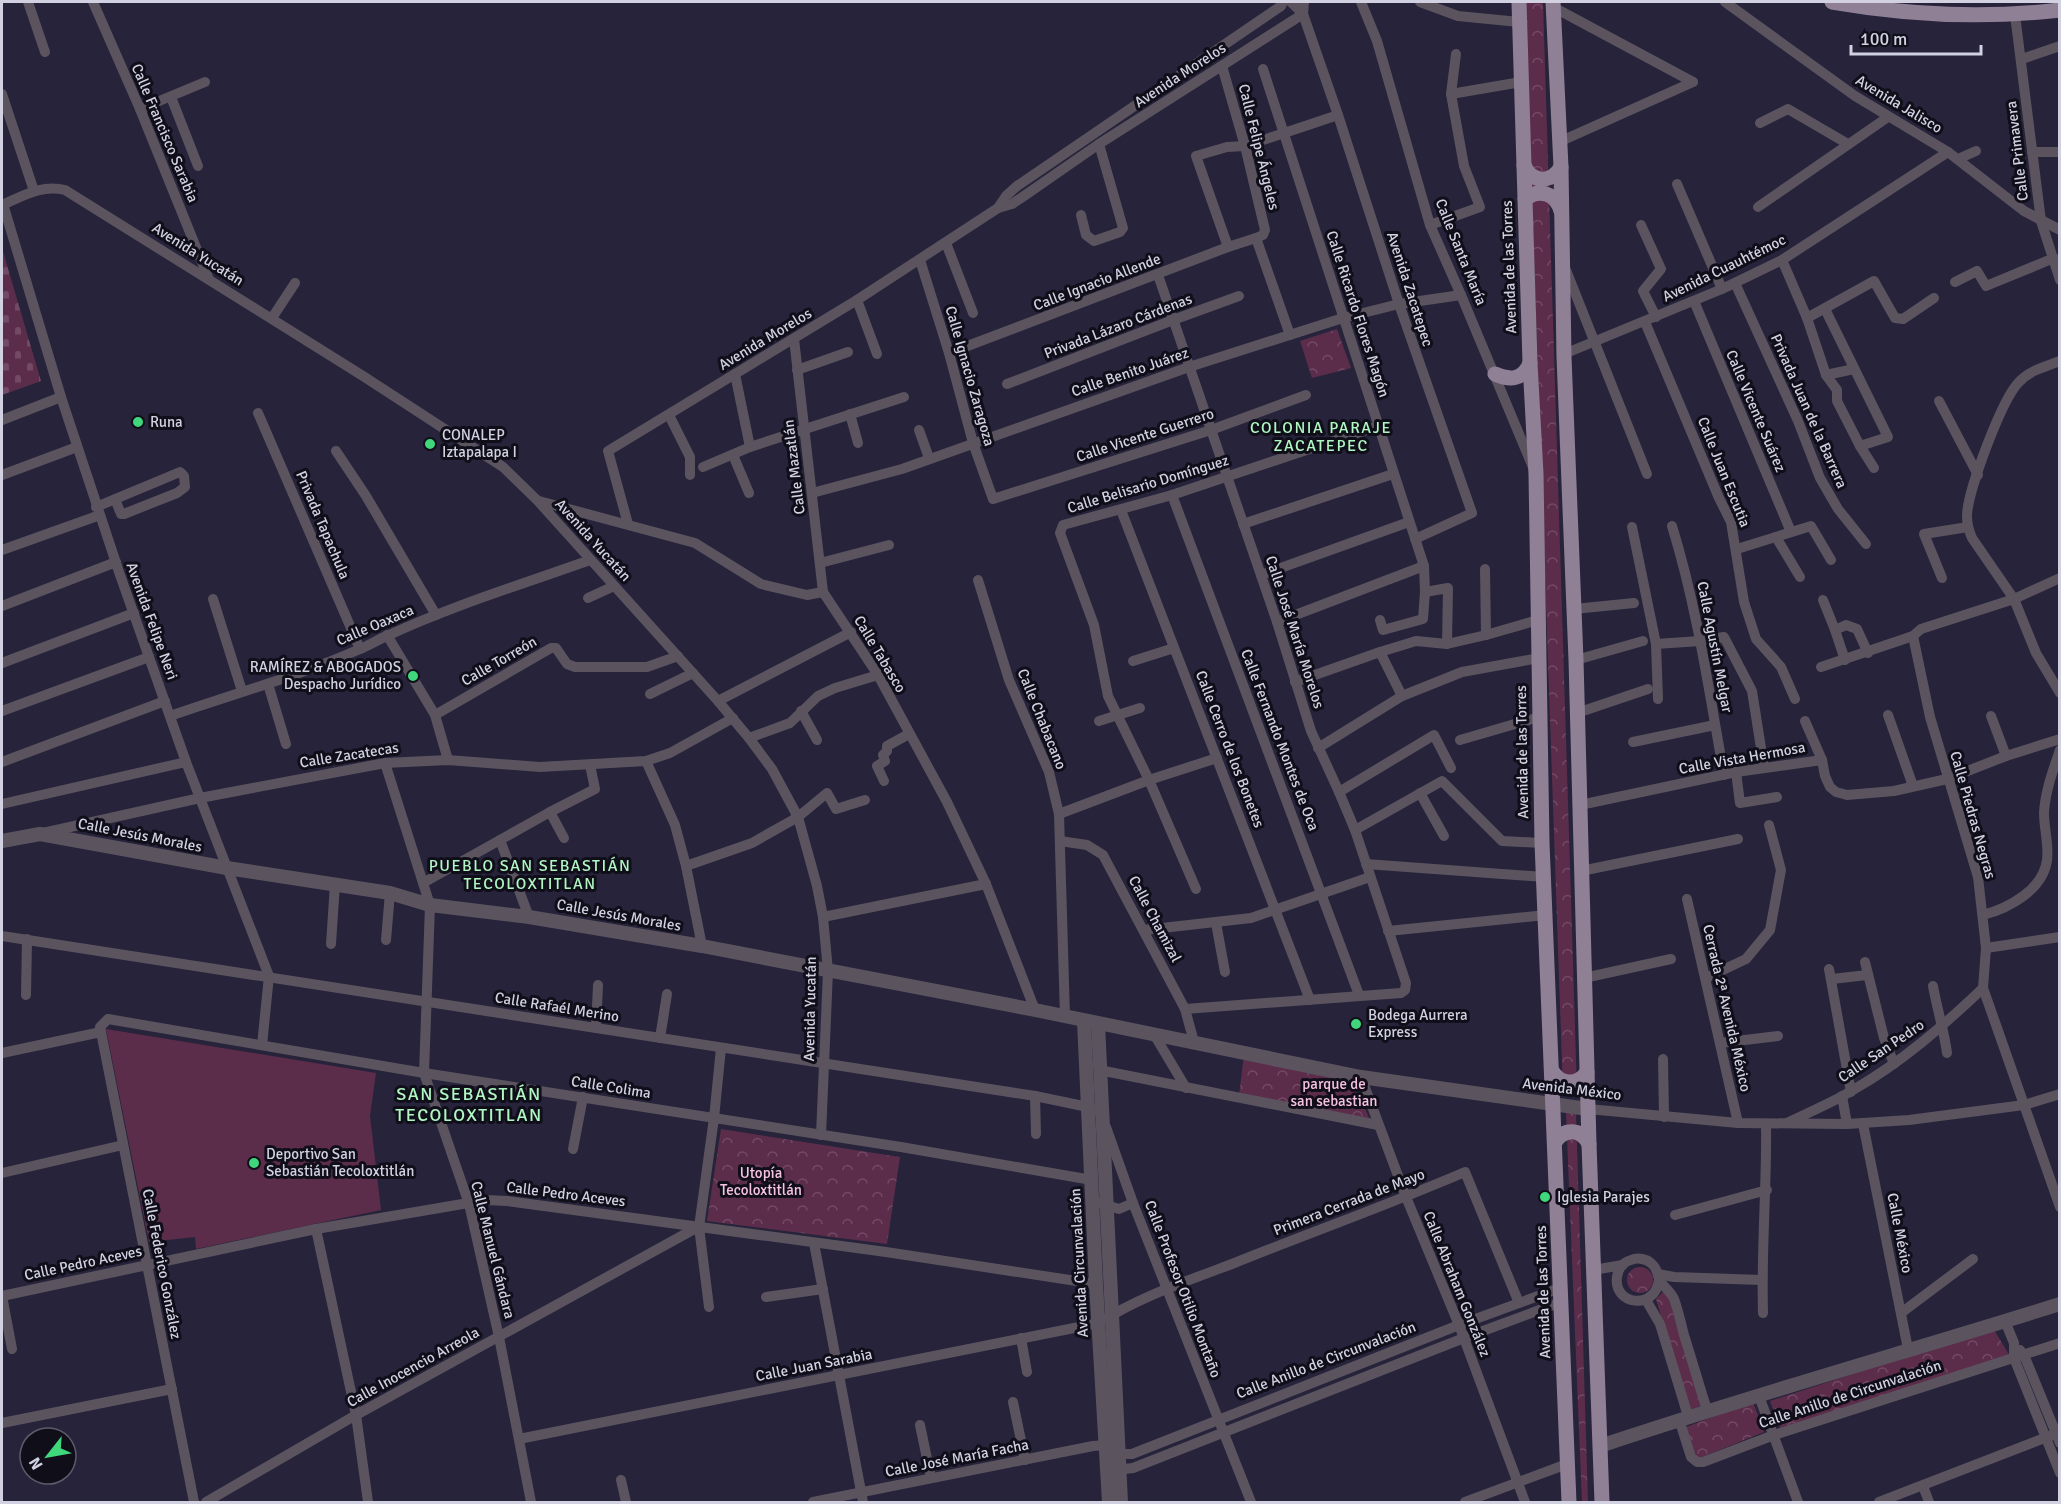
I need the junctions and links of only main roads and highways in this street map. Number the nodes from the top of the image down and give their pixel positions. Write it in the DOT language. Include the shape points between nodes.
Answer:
graph roads {
  1 [pos="1519,2"];
  2 [pos="1832,2"];
  3 [pos="1553,4"];
  4 [pos="1864,4"];
  5 [pos="1942,8"];
  6 [pos="2060,10"];
  7 [pos="1524,165"];
  8 [pos="1561,167"];
  9 [pos="1525,199"];
  10 [pos="1561,211"];
  11 [pos="1530,363"];
  12 [pos="1495,374"];
  13 [pos="1552,1071"];
  14 [pos="1587,1072"];
  15 [pos="1555,1142"];
  16 [pos="1588,1144"];
  17 [pos="1569,1503"];
  18 [pos="1602,1503"];
  1 -- 7 [label="main road, Avenida de las Torres"];
  2 -- 4 [label="main road"];
  3 -- 8 [label="main road"];
  4 -- 5 [label="main road"];
  5 -- 6 [label="main road" via="2015,15"];
  7 -- 8 [label="main road" via="1528,174 1542,180 1551,178"];
  7 -- 9 [label="main road, Avenida de las Torres"];
  8 -- 10 [label="main road"];
  9 -- 10 [label="main road" via="1533,194 1546,194 1554,198"];
  9 -- 11 [label="main road, Avenida de las Torres"];
  10 -- 14 [label="main road"];
  11 -- 12 [label="main road" via="1518,378"];
  11 -- 13 [label="main road, Avenida de las Torres"];
  13 -- 14 [label="main road" via="1568,1083"];
  13 -- 15 [label="main road, Avenida de las Torres"];
  14 -- 16 [label="main road"];
  15 -- 16 [label="main road" via="1573,1131"];
  15 -- 17 [label="main road, Avenida de las Torres"];
  16 -- 18 [label="main road"];
}
